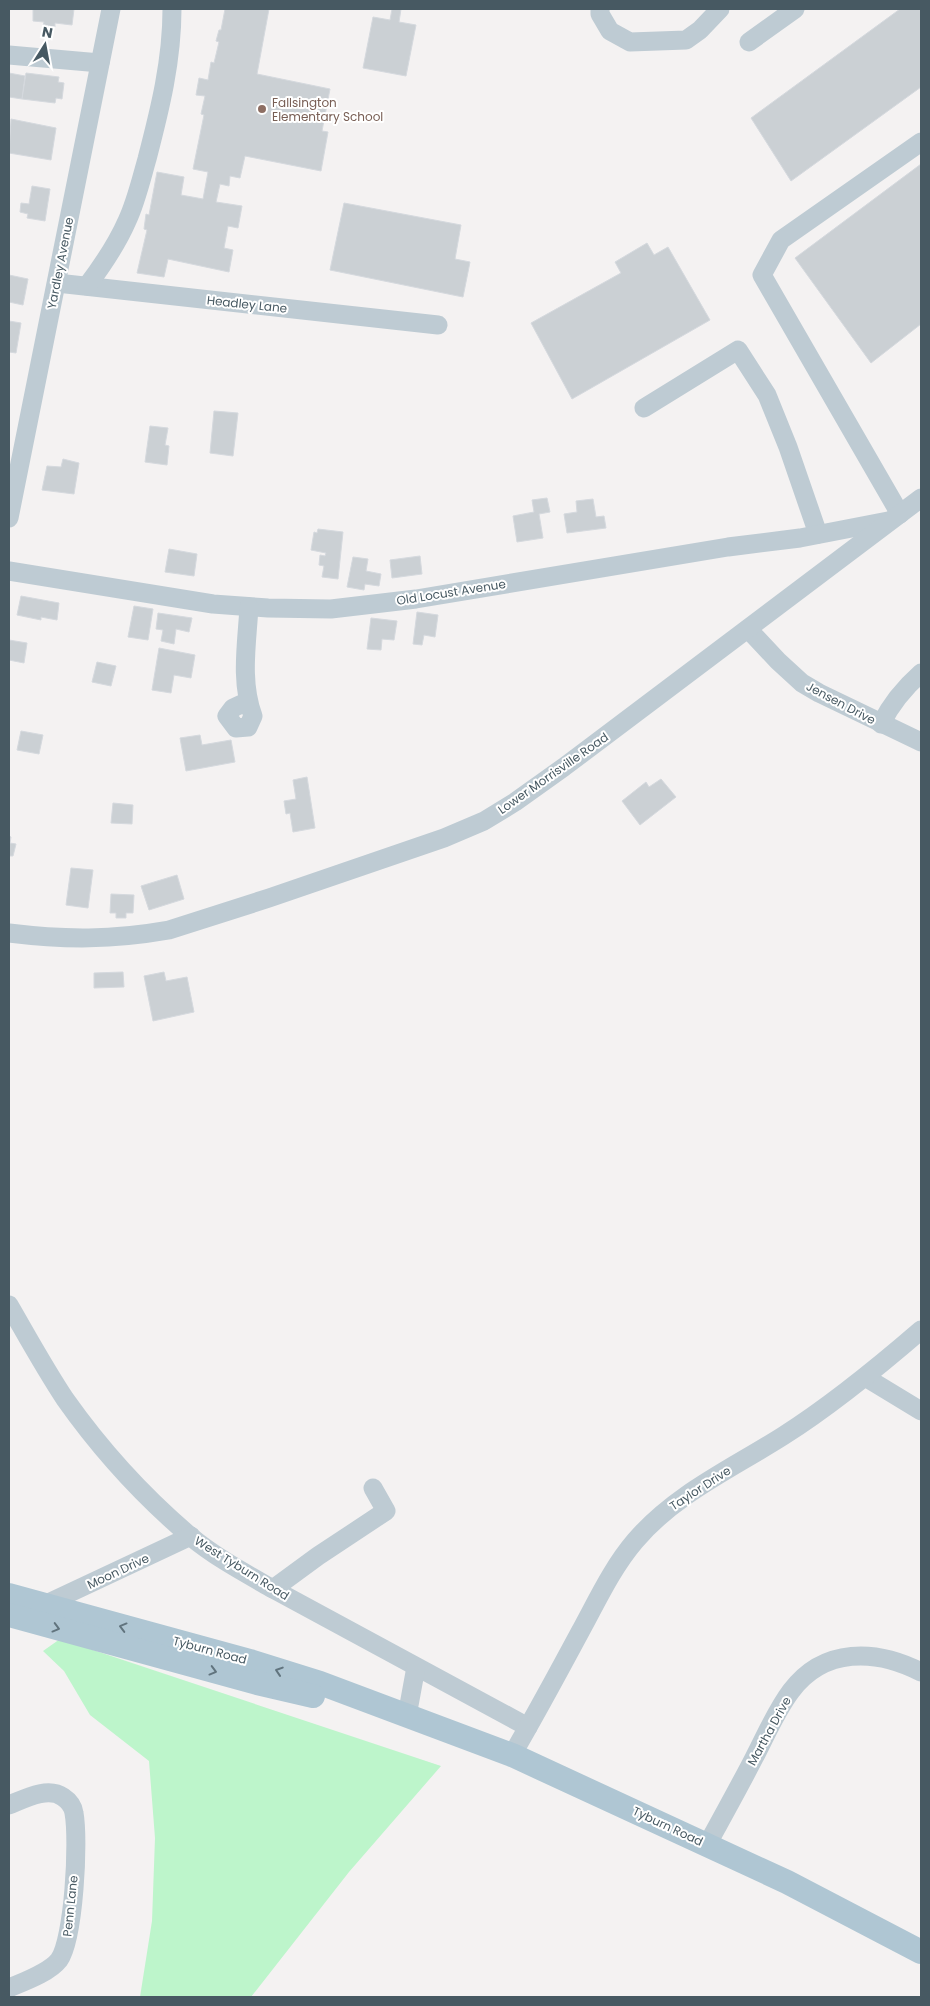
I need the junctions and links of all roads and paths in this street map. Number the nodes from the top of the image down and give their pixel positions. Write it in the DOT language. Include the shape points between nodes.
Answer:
graph roads {
  1 [pos="111,9"];
  2 [pos="172,9"];
  3 [pos="600,9"];
  4 [pos="720,9"];
  5 [pos="795,9"];
  6 [pos="749,42"];
  7 [pos="9,55"];
  8 [pos="100,63"];
  9 [pos="921,142"];
  10 [pos="57,283"];
  11 [pos="86,286"];
  12 [pos="438,325"];
  13 [pos="644,408"];
  14 [pos="921,498"];
  15 [pos="896,517"];
  16 [pos="9,518"];
  17 [pos="818,534"];
  18 [pos="9,571"];
  19 [pos="248,607"];
  20 [pos="748,629"];
  21 [pos="921,673"];
  22 [pos="248,701"];
  23 [pos="881,724"];
  24 [pos="921,742"];
  25 [pos="9,933"];
  26 [pos="9,1305"];
  27 [pos="921,1330"];
  28 [pos="865,1377"];
  29 [pos="921,1411"];
  30 [pos="372,1488"];
  31 [pos="191,1536"];
  32 [pos="273,1589"];
  33 [pos="9,1595"];
  34 [pos="44,1605"];
  35 [pos="13,1619"];
  36 [pos="416,1667"];
  37 [pos="921,1672"];
  38 [pos="407,1716"];
  39 [pos="528,1728"];
  40 [pos="512,1755"];
  41 [pos="9,1805"];
  42 [pos="707,1845"];
  43 [pos="921,1952"];
  44 [pos="9,1988"];
  1 -- 8 [label="street, Yardley Avenue"];
  2 -- 11 [label="street" via="166,79 135,198 112,250"];
  3 -- 4 [label="street" via="610,31 630,42 686,40"];
  5 -- 6 [label="street"];
  7 -- 8 [label="street"];
  8 -- 10 [label="street, Yardley Avenue"];
  9 -- 15 [label="street" via="781,240 762,275"];
  10 -- 11 [label="street, Headley Lane"];
  10 -- 16 [label="street, Yardley Avenue"];
  11 -- 12 [label="street, Headley Lane"];
  13 -- 17 [label="street" via="738,350 767,395"];
  14 -- 15 [label="street, Lower Morrisville Road"];
  15 -- 17 [label="street, Old Locust Avenue"];
  15 -- 20 [label="street, Lower Morrisville Road"];
  17 -- 19 [label="street, Old Locust Avenue" via="416,599 331,609"];
  18 -- 19 [label="street, Old Locust Avenue"];
  19 -- 22 [label="street" via="245,686"];
  20 -- 23 [label="street, Jensen Drive" via="802,683"];
  20 -- 25 [label="street, Lower Morrisville Road" via="515,802 444,838 169,930 105,938 53,938"];
  21 -- 23 [label="street" via="906,686"];
  23 -- 24 [label="street, Jensen Drive"];
  26 -- 31 [label="street, West Tyburn Road" via="65,1399 102,1447 125,1474"];
  27 -- 28 [label="street, Taylor Drive"];
  28 -- 29 [label="street"];
  28 -- 39 [label="street, Taylor Drive" via="782,1436 686,1494 648,1527 621,1558 607,1581"];
  30 -- 32 [label="street" via="386,1511"];
  31 -- 32 [label="street, West Tyburn Road"];
  31 -- 34 [label="street, Moon Drive"];
  32 -- 36 [label="street, West Tyburn Road"];
  33 -- 34 [label="main road, Tyburn Road"];
  38 -- 34 [label="main road, Tyburn Road, one-way" via="250,1661"];
  35 -- 38 [label="main road, Tyburn Road, one-way" via="257,1683"];
  36 -- 38 [label="street"];
  36 -- 39 [label="street, West Tyburn Road"];
  37 -- 42 [label="street, Martha Drive" via="882,1658 860,1656 838,1658 816,1667 801,1680 777,1713"];
  38 -- 40 [label="main road, Tyburn Road"];
  39 -- 40 [label="street, Taylor Drive"];
  40 -- 42 [label="main road, Tyburn Road"];
  41 -- 44 [label="street, Penn Lane" via="39,1794 62,1796 74,1811 76,1831 65,1947 52,1966"];
  42 -- 43 [label="main road, Tyburn Road" via="787,1882"];
}
